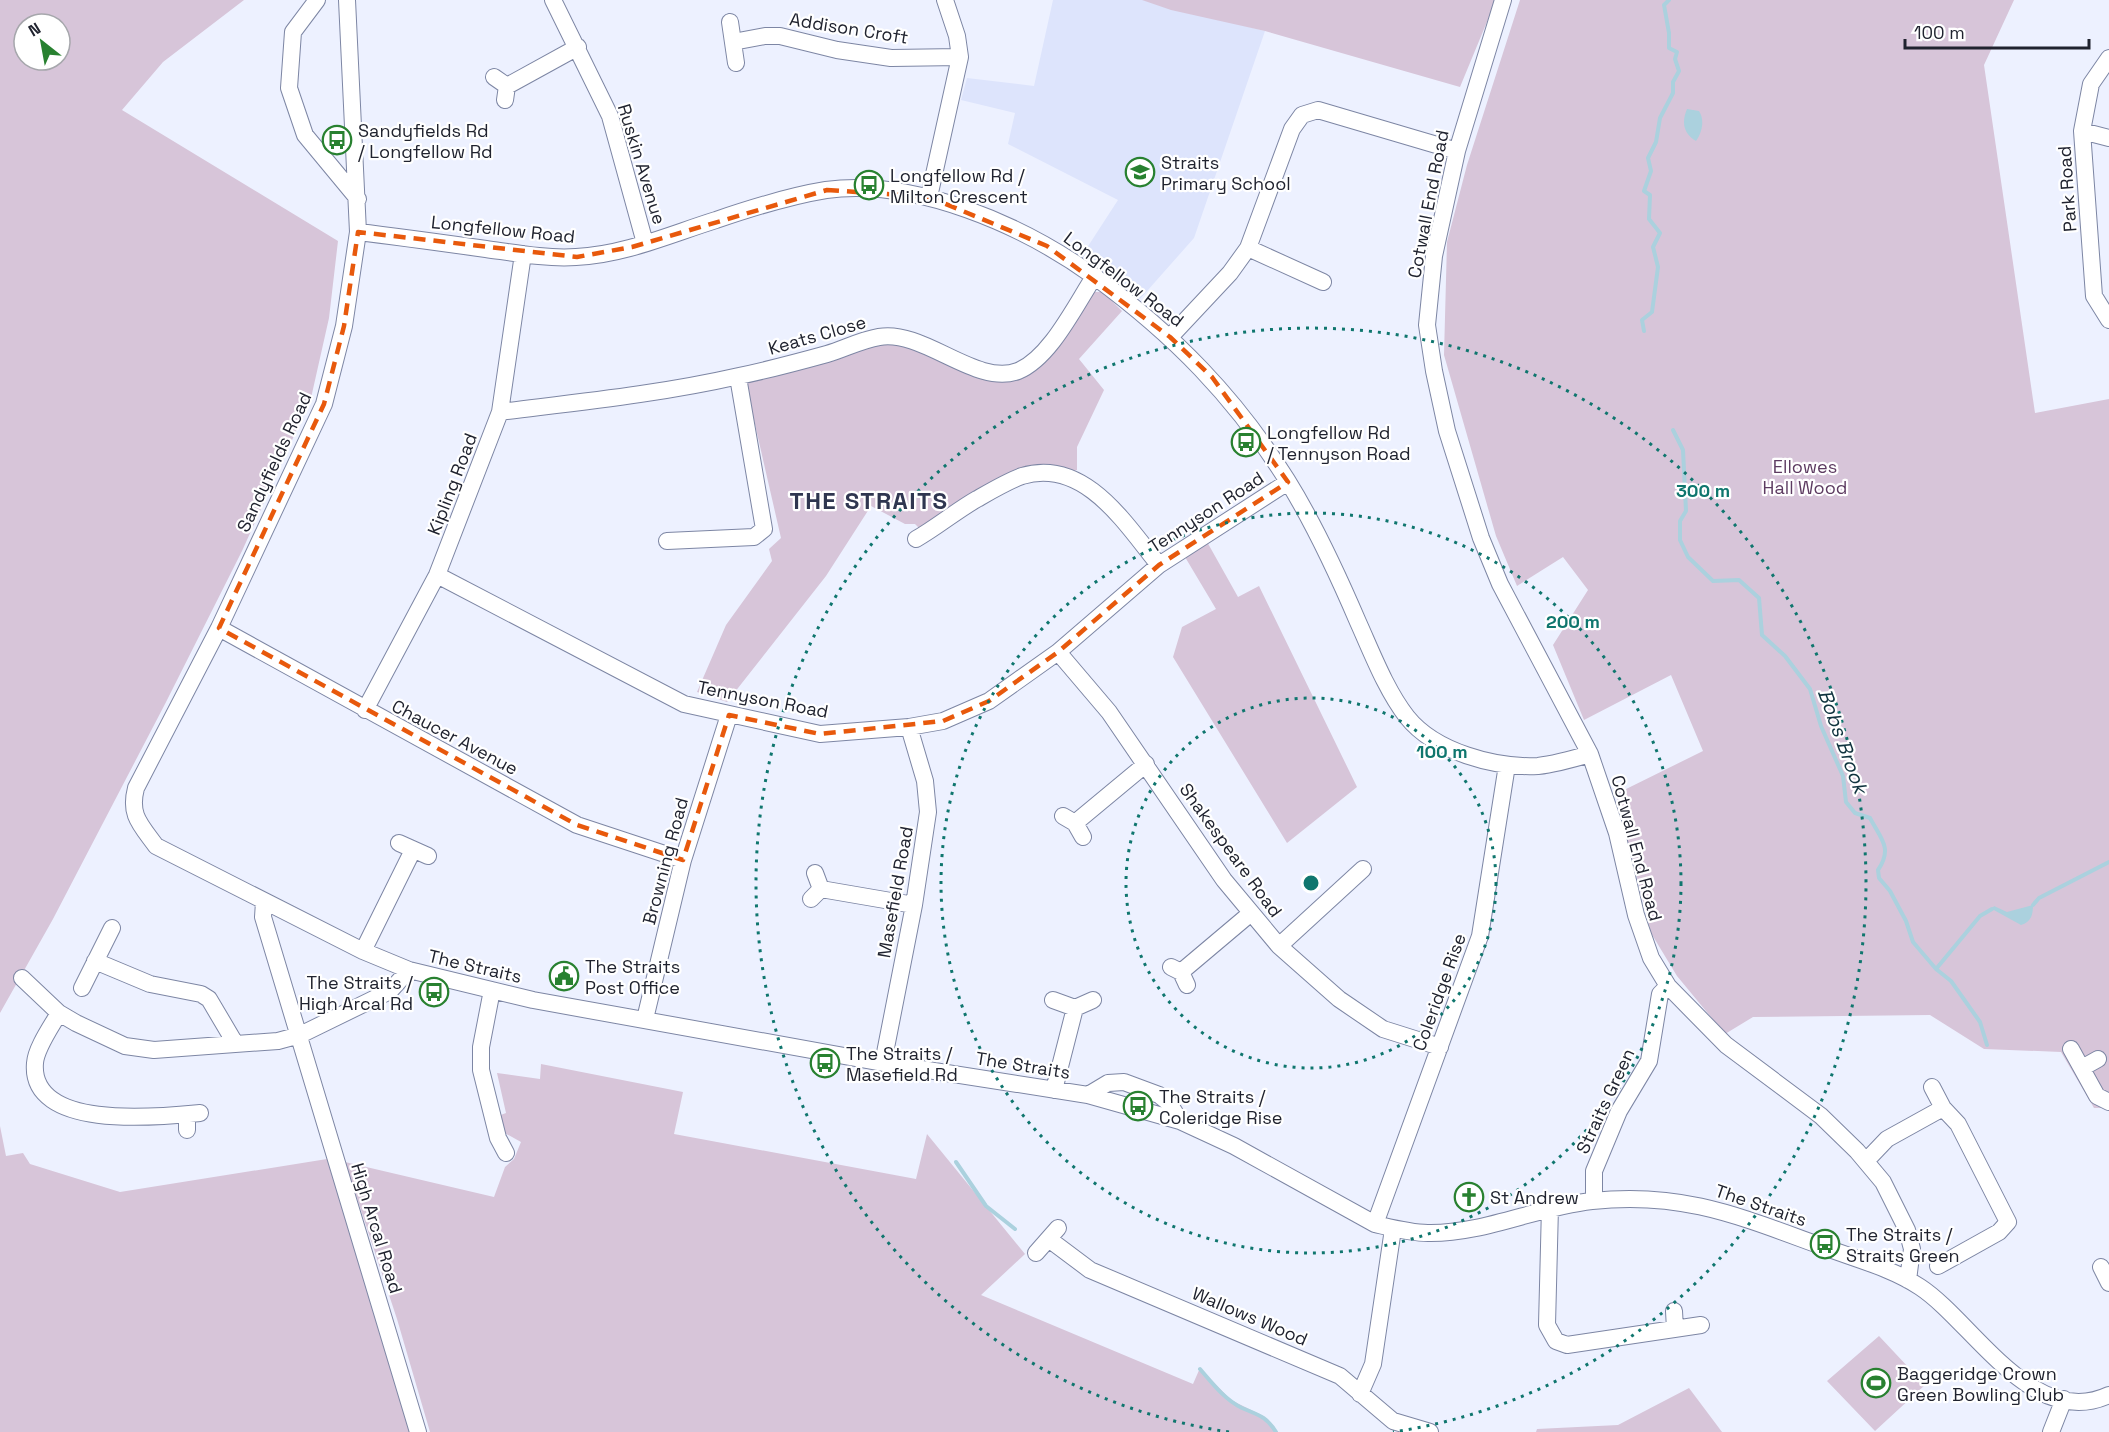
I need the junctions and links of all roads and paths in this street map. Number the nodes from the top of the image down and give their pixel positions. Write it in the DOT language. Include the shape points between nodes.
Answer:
graph roads {
  1 [pos="317,0"];
  2 [pos="347,0"];
  3 [pos="553,0"];
  4 [pos="945,0"];
  5 [pos="1503,0"];
  6 [pos="730,22"];
  7 [pos="733,42"];
  8 [pos="578,47"];
  9 [pos="960,57"];
  10 [pos="2109,58"];
  11 [pos="736,63"];
  12 [pos="502,88"];
  13 [pos="2082,131"];
  14 [pos="2109,138"];
  15 [pos="1456,151"];
  16 [pos="929,197"];
  17 [pos="358,199"];
  18 [pos="358,232"];
  19 [pos="645,243"];
  20 [pos="1248,248"];
  21 [pos="523,254"];
  22 [pos="1094,277"];
  23 [pos="1325,282"];
  24 [pos="2108,320"];
  25 [pos="1170,337"];
  26 [pos="738,377"];
  27 [pos="500,412"];
  28 [pos="1288,482"];
  29 [pos="914,540"];
  30 [pos="665,541"];
  31 [pos="1159,565"];
  32 [pos="437,575"];
  33 [pos="219,628"];
  34 [pos="1058,652"];
  35 [pos="365,710"];
  36 [pos="729,715"];
  37 [pos="909,727"];
  38 [pos="1590,754"];
  39 [pos="1146,764"];
  40 [pos="1508,765"];
  41 [pos="131,806"];
  42 [pos="1074,825"];
  43 [pos="413,850"];
  44 [pos="683,860"];
  45 [pos="1363,868"];
  46 [pos="815,873"];
  47 [pos="264,902"];
  48 [pos="914,905"];
  49 [pos="1251,913"];
  50 [pos="112,928"];
  51 [pos="1279,946"];
  52 [pos="363,951"];
  53 [pos="95,961"];
  54 [pos="409,970"];
  55 [pos="1180,975"];
  56 [pos="22,978"];
  57 [pos="1668,986"];
  58 [pos="82,988"];
  59 [pos="492,990"];
  60 [pos="1053,1000"];
  61 [pos="1093,1000"];
  62 [pos="1075,1008"];
  63 [pos="58,1013"];
  64 [pos="645,1019"];
  65 [pos="300,1035"];
  66 [pos="235,1043"];
  67 [pos="1440,1047"];
  68 [pos="2071,1049"];
  69 [pos="2098,1059"];
  70 [pos="883,1063"];
  71 [pos="2082,1068"];
  72 [pos="1932,1087"];
  73 [pos="1054,1090"];
  74 [pos="1088,1095"];
  75 [pos="2109,1102"];
  76 [pos="1943,1108"];
  77 [pos="191,1119"];
  78 [pos="1180,1121"];
  79 [pos="497,1145"];
  80 [pos="1866,1161"];
  81 [pos="1594,1201"];
  82 [pos="1550,1207"];
  83 [pos="1374,1224"];
  84 [pos="1393,1229"];
  85 [pos="1036,1253"];
  86 [pos="1938,1266"];
  87 [pos="2101,1267"];
  88 [pos="1908,1280"];
  89 [pos="2109,1283"];
  90 [pos="1674,1311"];
  91 [pos="1701,1325"];
  92 [pos="1675,1329"];
  93 [pos="1360,1394"];
  94 [pos="2109,1395"];
  95 [pos="2064,1400"];
  96 [pos="418,1432"];
  97 [pos="1430,1432"];
  98 [pos="2051,1432"];
  1 -- 17 [label="street" via="293,32 289,88 305,135"];
  2 -- 17 [label="street, Sandyfields Road"];
  3 -- 8 [label="street, Ruskin Avenue"];
  4 -- 9 [label="street"];
  5 -- 15 [label="street, Cotwall End Road"];
  6 -- 7 [label="street"];
  7 -- 9 [label="street, Addison Croft" via="780,36 891,58"];
  7 -- 11 [label="street"];
  8 -- 12 [label="street"];
  8 -- 19 [label="street, Ruskin Avenue" via="610,116"];
  9 -- 16 [label="street"];
  10 -- 13 [label="street, Park Road" via="2091,84"];
  13 -- 14 [label="street"];
  13 -- 24 [label="street, Park Road" via="2094,296"];
  15 -- 20 [label="street" via="1318,110 1302,115 1292,129"];
  15 -- 38 [label="street, Cotwall End Road" via="1434,256 1427,325 1445,422 1500,585"];
  16 -- 19 [label="street, Longfellow Road" via="889,191 827,190"];
  16 -- 22 [label="street, Longfellow Road" via="1047,246"];
  17 -- 18 [label="street, Sandyfields Road"];
  18 -- 21 [label="street, Longfellow Road"];
  18 -- 33 [label="street, Sandyfields Road" via="344,326 324,404"];
  19 -- 21 [label="street, Longfellow Road" via="577,257"];
  20 -- 23 [label="street"];
  20 -- 25 [label="street"];
  21 -- 27 [label="street, Kipling Road"];
  22 -- 25 [label="street, Longfellow Road"];
  22 -- 26 [label="street, Keats Close" via="1045,351 1012,373 975,367 907,338 892,336"];
  25 -- 28 [label="street, Longfellow Road" via="1212,377"];
  26 -- 27 [label="street, Keats Close" via="648,394"];
  26 -- 30 [label="street" via="764,529 754,537"];
  27 -- 32 [label="street, Kipling Road"];
  28 -- 31 [label="street, Tennyson Road"];
  28 -- 40 [label="street, Longfellow Road" via="1325,546 1375,659 1407,717 1442,745"];
  29 -- 31 [label="street" via="976,499 1022,477 1055,475 1078,481 1096,492"];
  31 -- 34 [label="street, Tennyson Road"];
  32 -- 35 [label="street, Kipling Road"];
  32 -- 36 [label="street, Tennyson Road" via="684,704"];
  33 -- 35 [label="street, Chaucer Avenue"];
  33 -- 41 [label="street, Sandyfields Road" via="145,769"];
  34 -- 37 [label="street, Tennyson Road" via="989,701 943,721"];
  34 -- 39 [label="street, Shakespeare Road" via="1109,712"];
  35 -- 44 [label="street, Chaucer Avenue" via="577,825"];
  36 -- 37 [label="street, Tennyson Road" via="820,734"];
  36 -- 44 [label="street, Browning Road"];
  37 -- 48 [label="street, Masefield Road" via="928,799"];
  38 -- 40 [label="street, Longfellow Road" via="1550,764"];
  38 -- 57 [label="street, Cotwall End Road" via="1617,833 1643,941"];
  39 -- 42 [label="street"];
  39 -- 49 [label="street, Shakespeare Road" via="1224,880"];
  40 -- 67 [label="street, Coleridge Rise" via="1480,936"];
  41 -- 47 [label="street, The Straits" via="156,846"];
  43 -- 52 [label="street"];
  44 -- 64 [label="street, Browning Road"];
  45 -- 51 [label="street"];
  46 -- 48 [label="street" via="816,894"];
  47 -- 52 [label="street, The Straits"];
  47 -- 65 [label="street, High Arcal Road" via="263,917"];
  48 -- 70 [label="street, Masefield Road"];
  49 -- 51 [label="street, Shakespeare Road"];
  49 -- 55 [label="street"];
  50 -- 53 [label="street"];
  51 -- 67 [label="street, Shakespeare Road" via="1339,999 1383,1029"];
  52 -- 54 [label="street, The Straits"];
  53 -- 58 [label="street"];
  53 -- 66 [label="street" via="150,984 201,994 209,999"];
  54 -- 59 [label="street, The Straits"];
  54 -- 65 [label="street" via="390,991"];
  56 -- 63 [label="street"];
  57 -- 80 [label="street, Cotwall End Road" via="1726,1045 1821,1116"];
  57 -- 81 [label="street, Straits Green" via="1660,994 1649,1061 1619,1111 1594,1171"];
  59 -- 64 [label="street, The Straits"];
  59 -- 79 [label="street" via="481,1070"];
  60 -- 62 [label="street"];
  61 -- 62 [label="street"];
  62 -- 73 [label="street"];
  63 -- 66 [label="street" via="136,1049"];
  63 -- 77 [label="street" via="35,1060 35,1074 41,1087 63,1107 82,1114"];
  64 -- 70 [label="street, The Straits"];
  65 -- 66 [label="street" via="278,1041"];
  65 -- 96 [label="street, High Arcal Road"];
  67 -- 83 [label="street, Coleridge Rise"];
  68 -- 71 [label="street"];
  69 -- 71 [label="street"];
  70 -- 73 [label="street, The Straits"];
  71 -- 75 [label="street" via="2097,1096"];
  72 -- 76 [label="street"];
  73 -- 74 [label="street, The Straits"];
  74 -- 78 [label="street, The Straits"];
  74 -- 78 [label="street" via="1108,1083 1124,1082 1159,1095"];
  76 -- 80 [label="street" via="1887,1139"];
  76 -- 86 [label="street" via="1958,1124 2008,1222 1999,1232"];
  78 -- 83 [label="street, The Straits" via="1234,1146"];
  80 -- 88 [label="street, Cotwall End Road" via="1882,1182 1907,1230 1912,1249"];
  81 -- 82 [label="street, The Straits"];
  81 -- 88 [label="street, The Straits" via="1662,1198 1721,1209"];
  82 -- 84 [label="street, The Straits" via="1467,1229 1428,1233"];
  82 -- 92 [label="street" via="1547,1325 1556,1341 1567,1345"];
  83 -- 84 [label="street, The Straits"];
  84 -- 93 [label="street" via="1372,1364"];
  85 -- 93 [label="street, Wallows Wood" via="1054,1234 1090,1270 1341,1376"];
  87 -- 89 [label="street"];
  88 -- 95 [label="street, The Straits" via="1932,1296 1974,1339 2035,1390"];
  90 -- 92 [label="street"];
  91 -- 92 [label="street"];
  93 -- 97 [label="street, Wallows Wood" via="1394,1421"];
  94 -- 95 [label="street" via="2084,1401"];
  95 -- 98 [label="street"];
}
